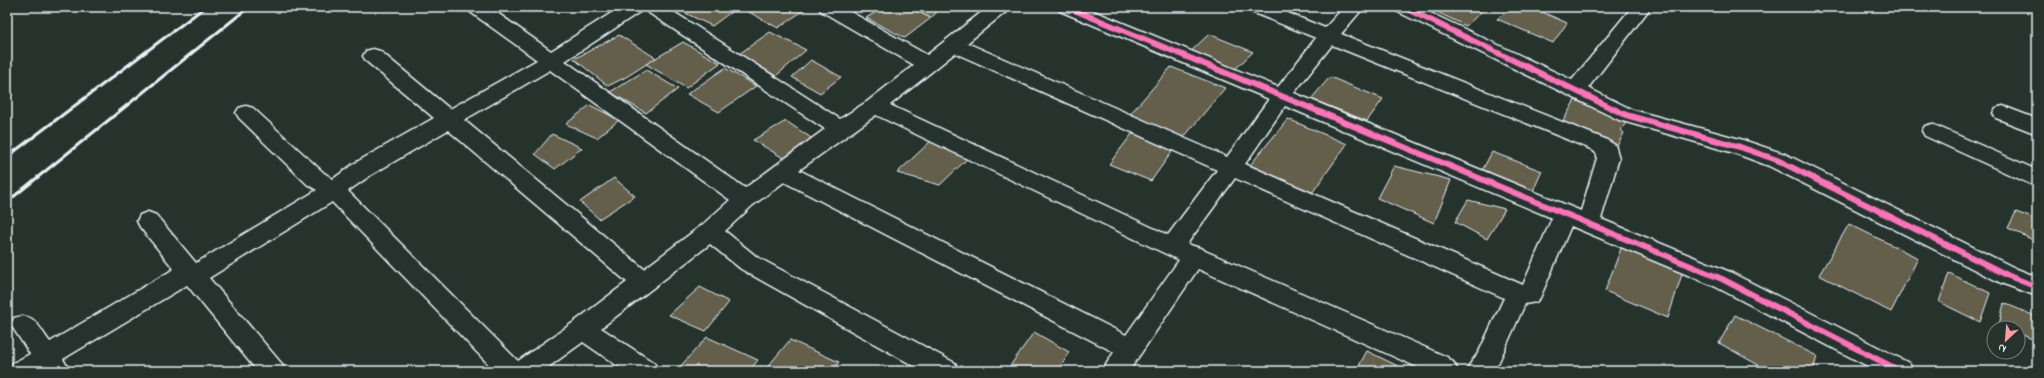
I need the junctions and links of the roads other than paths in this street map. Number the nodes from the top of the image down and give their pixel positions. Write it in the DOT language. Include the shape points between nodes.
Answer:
graph roads {
  1 [pos="476,7"];
  2 [pos="634,7"];
  3 [pos="653,7"];
  4 [pos="828,7"];
  5 [pos="1000,7"];
  6 [pos="1067,7"];
  7 [pos="1256,7"];
  8 [pos="1355,7"];
  9 [pos="1403,7"];
  10 [pos="1642,7"];
  11 [pos="1328,35"];
  12 [pos="952,44"];
  13 [pos="373,56"];
  14 [pos="550,61"];
  15 [pos="928,64"];
  16 [pos="1574,91"];
  17 [pos="1280,97"];
  18 [pos="875,106"];
  19 [pos="246,113"];
  20 [pos="2003,113"];
  21 [pos="448,120"];
  22 [pos="2037,127"];
  23 [pos="840,129"];
  24 [pos="1932,131"];
  25 [pos="1231,167"];
  26 [pos="783,172"];
  27 [pos="2037,180"];
  28 [pos="334,190"];
  29 [pos="745,199"];
  30 [pos="1565,214"];
  31 [pos="148,221"];
  32 [pos="1588,224"];
  33 [pos="710,231"];
  34 [pos="1172,247"];
  35 [pos="1195,256"];
  36 [pos="191,274"];
  37 [pos="644,282"];
  38 [pos="2037,287"];
  39 [pos="1518,294"];
  40 [pos="23,325"];
  41 [pos="583,328"];
  42 [pos="1130,349"];
  43 [pos="51,364"];
  44 [pos="22,371"];
  45 [pos="272,371"];
  46 [pos="511,371"];
  47 [pos="523,371"];
  48 [pos="645,371"];
  49 [pos="946,371"];
  50 [pos="1115,371"];
  51 [pos="1445,371"];
  52 [pos="1478,371"];
  53 [pos="1900,371"];
  1 -- 14 [label="street"];
  2 -- 14 [label="street"];
  3 -- 23 [label="street"];
  4 -- 15 [label="street"];
  5 -- 12 [label="street"];
  6 -- 17 [label="street"];
  7 -- 11 [label="street"];
  8 -- 11 [label="street"];
  9 -- 16 [label="street"];
  10 -- 16 [label="street"];
  11 -- 17 [label="street"];
  11 -- 32 [label="street" via="1579,136 1607,150 1608,158"];
  12 -- 15 [label="street"];
  12 -- 25 [label="street"];
  13 -- 21 [label="street"];
  14 -- 21 [label="street"];
  14 -- 29 [label="street"];
  15 -- 18 [label="street"];
  16 -- 38 [label="street" via="1646,122 1760,152 2009,276"];
  17 -- 25 [label="street"];
  17 -- 30 [label="street"];
  18 -- 23 [label="street"];
  18 -- 34 [label="street"];
  19 -- 28 [label="street" via="316,179"];
  20 -- 22 [label="street"];
  21 -- 28 [label="street" via="363,169"];
  21 -- 37 [label="street"];
  23 -- 26 [label="street"];
  24 -- 27 [label="street"];
  25 -- 34 [label="street"];
  25 -- 39 [label="street"];
  26 -- 29 [label="street"];
  26 -- 42 [label="street"];
  28 -- 36 [label="street"];
  28 -- 46 [label="street"];
  29 -- 33 [label="street"];
  30 -- 32 [label="street"];
  30 -- 39 [label="street" via="1532,291 1528,296"];
  31 -- 36 [label="street"];
  32 -- 53 [label="street" via="1722,278"];
  33 -- 37 [label="street"];
  33 -- 49 [label="street" via="749,262"];
  34 -- 35 [label="street"];
  35 -- 42 [label="street"];
  35 -- 51 [label="street" via="1438,365"];
  36 -- 43 [label="street"];
  36 -- 45 [label="street"];
  37 -- 41 [label="street"];
  39 -- 52 [label="street" via="1488,359"];
  40 -- 43 [label="street"];
  41 -- 47 [label="street"];
  41 -- 48 [label="street"];
  42 -- 50 [label="street"];
  43 -- 44 [label="street"];
}
